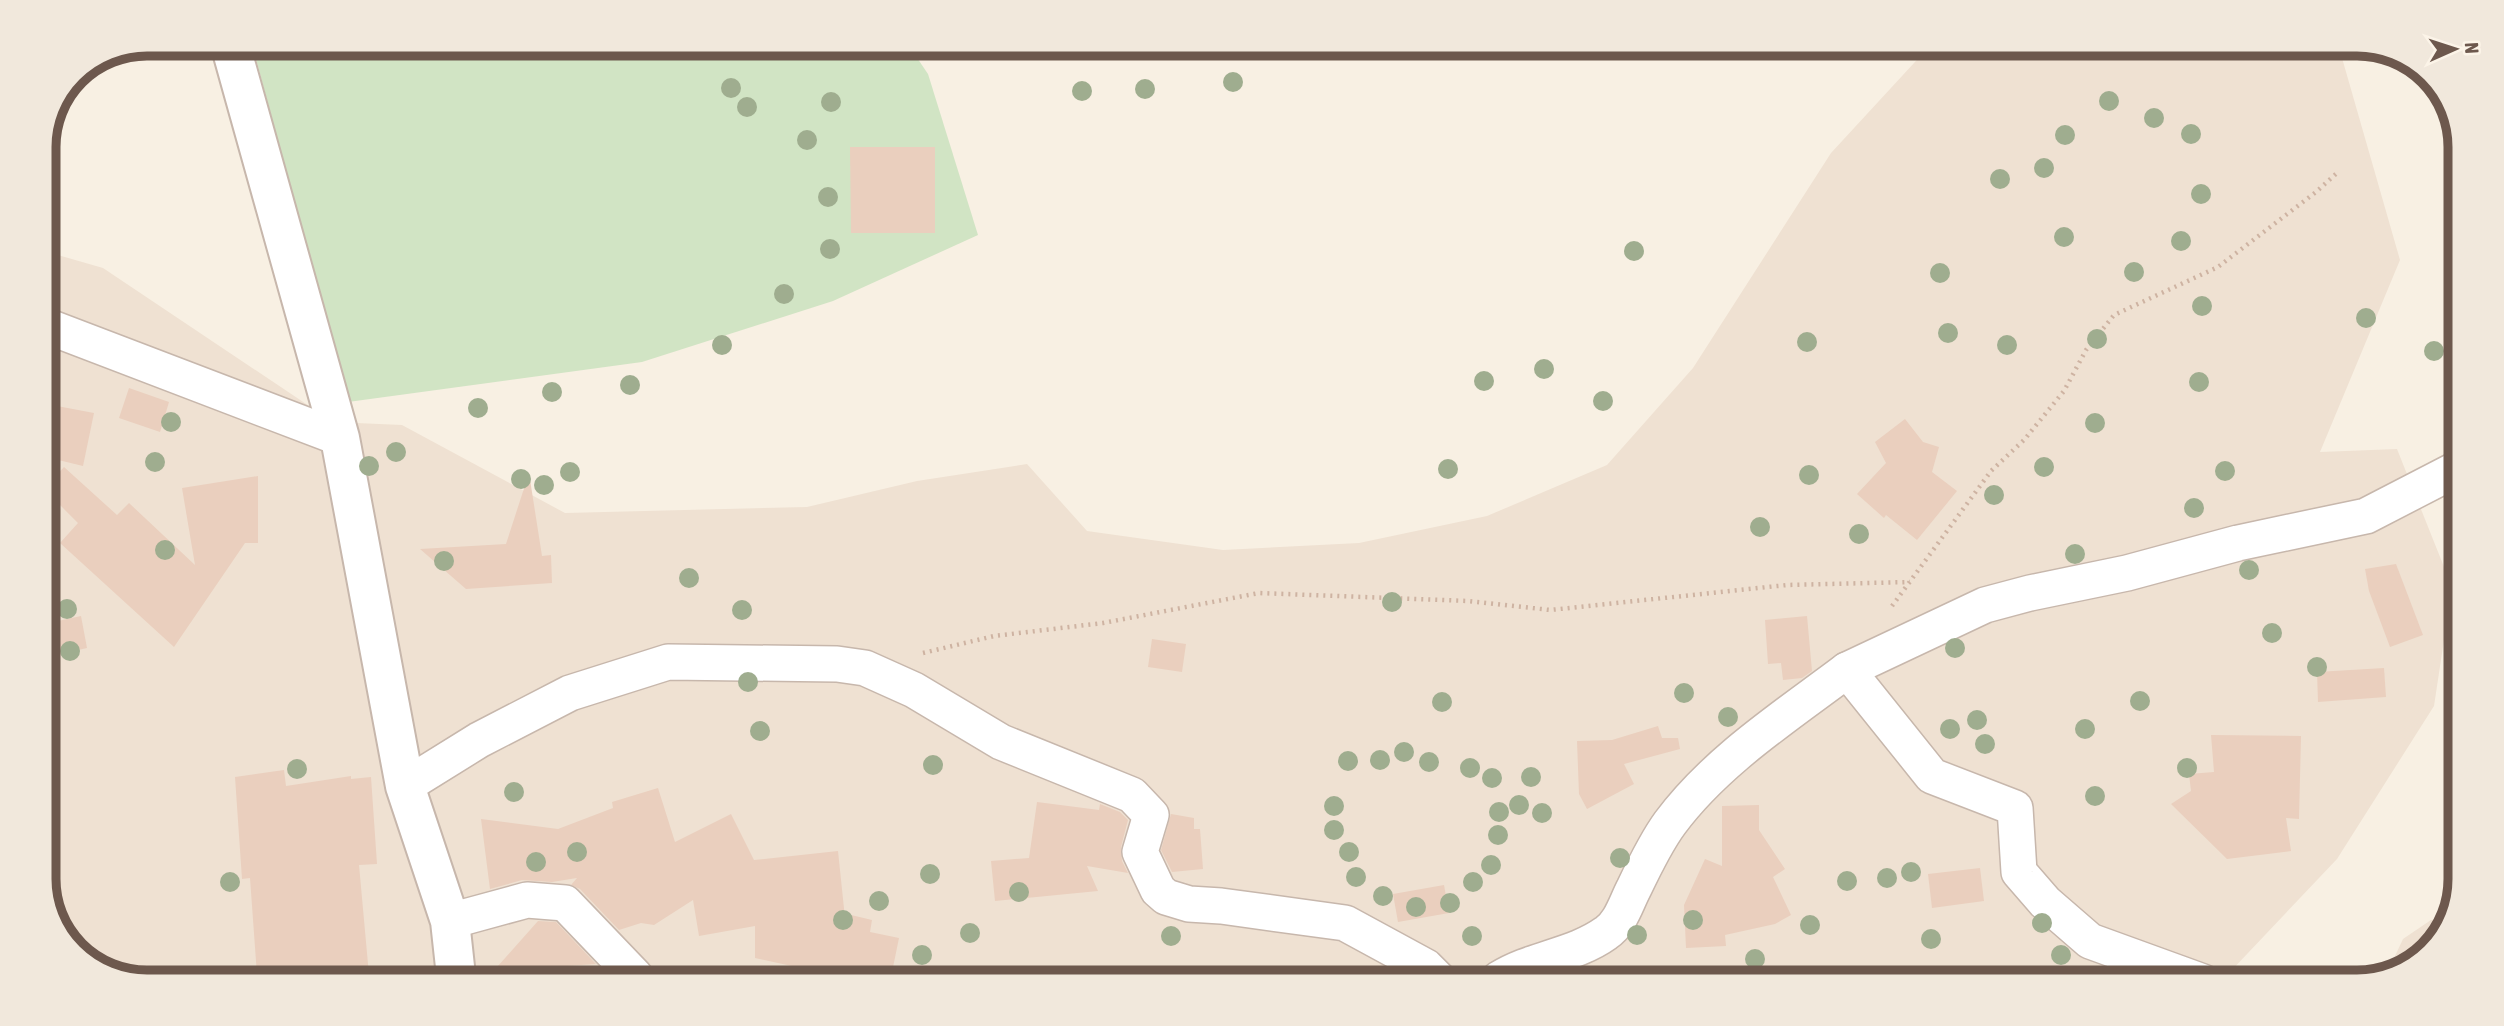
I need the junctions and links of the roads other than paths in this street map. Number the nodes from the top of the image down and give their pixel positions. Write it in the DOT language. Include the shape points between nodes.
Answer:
graph roads {
  1 [pos="233,56"];
  2 [pos="56,330"];
  3 [pos="340,438"];
  4 [pos="2448,473"];
  5 [pos="1847,670"];
  6 [pos="405,786"];
  7 [pos="450,921"];
  8 [pos="455,970"];
  9 [pos="629,970"];
  10 [pos="1429,970"];
  11 [pos="1513,970"];
  12 [pos="2170,970"];
  1 -- 3 [label="street"];
  2 -- 3 [label="street"];
  3 -- 6 [label="street"];
  4 -- 5 [label="street" via="2366,516 1985,605"];
  5 -- 11 [label="street" via="1717,771 1670,823 1609,932 1580,948"];
  5 -- 12 [label="street" via="1932,776 2015,808 2019,872 2045,902 2090,941"];
  6 -- 7 [label="street"];
  6 -- 10 [label="street" via="479,740 570,693 668,662 864,668 914,690 1001,743 1132,795 1151,816 1140,852 1166,897 1189,904 1345,923"];
  7 -- 8 [label="street"];
  7 -- 9 [label="street" via="527,900 565,903"];
}
